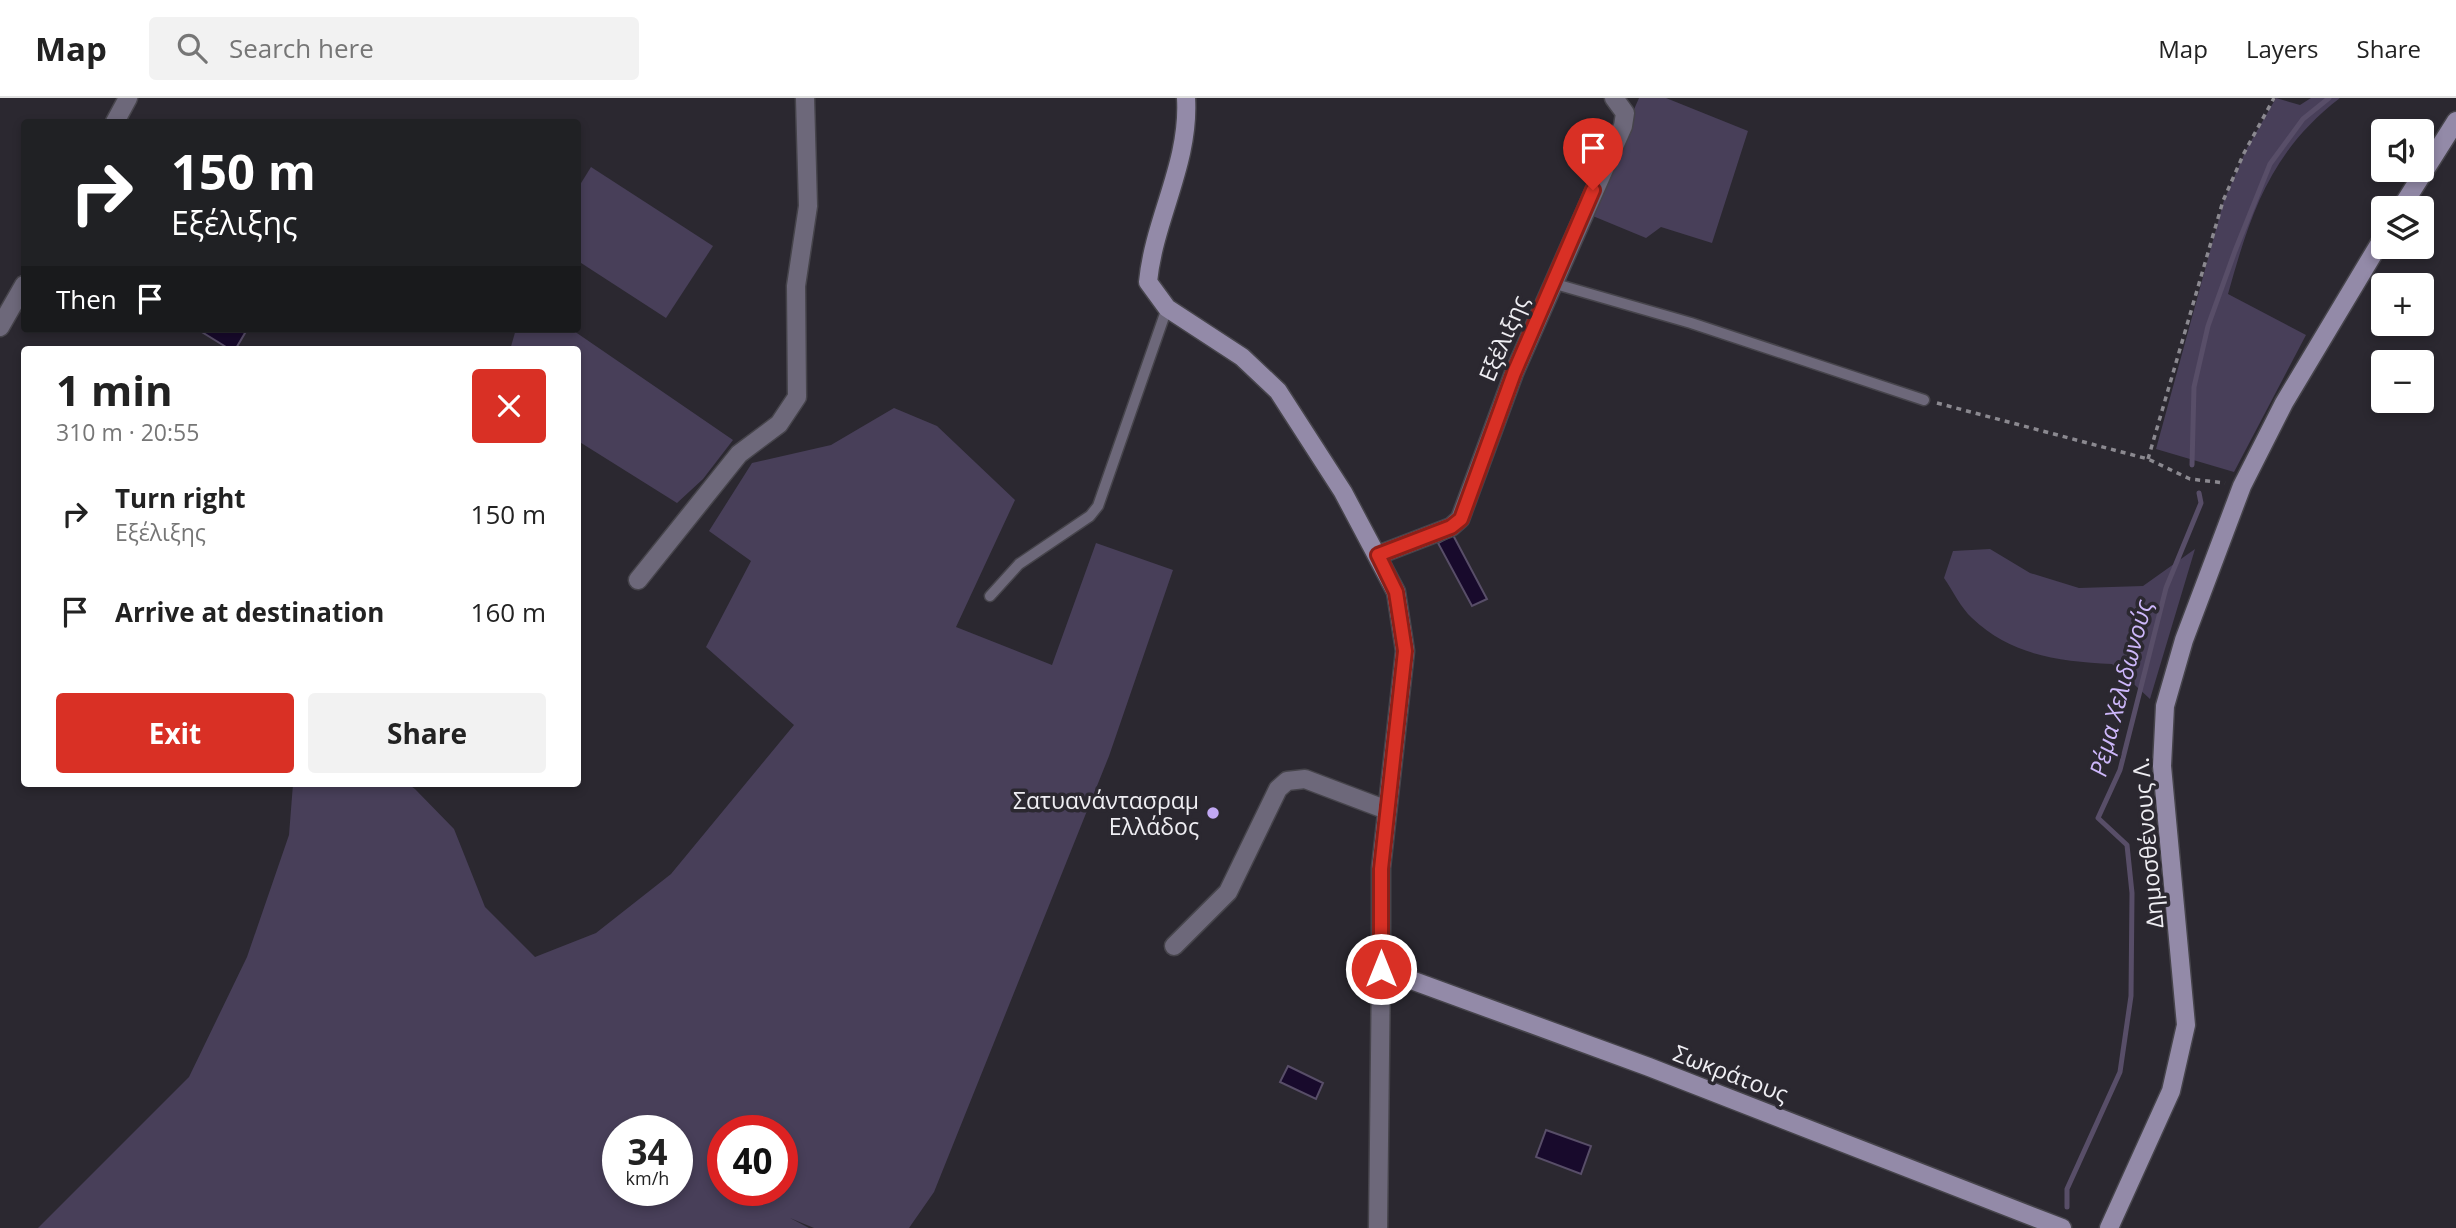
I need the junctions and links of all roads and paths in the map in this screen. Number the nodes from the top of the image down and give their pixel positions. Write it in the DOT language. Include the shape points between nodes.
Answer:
graph roads {
  1 [pos="128,98"];
  2 [pos="805,98"];
  3 [pos="1186,98"];
  4 [pos="1614,98"];
  5 [pos="2274,98"];
  6 [pos="117,119"];
  7 [pos="2456,121"];
  8 [pos="2409,196"];
  9 [pos="2371,258"];
  10 [pos="1552,283"];
  11 [pos="21,290"];
  12 [pos="1167,308"];
  13 [pos="0,327"];
  14 [pos="1924,400"];
  15 [pos="2148,458"];
  16 [pos="2242,486"];
  17 [pos="1378,555"];
  18 [pos="638,580"];
  19 [pos="990,596"];
  20 [pos="1387,810"];
  21 [pos="1174,946"];
  22 [pos="1381,969"];
  23 [pos="1378,1228"];
  24 [pos="2062,1228"];
  25 [pos="2109,1228"];
  1 -- 6 [label="street"];
  2 -- 18 [label="street" via="808,206 796,286 797,397 779,424 739,454"];
  3 -- 12 [label="street" via="1184,148 1151,251 1148,282"];
  4 -- 10 [label="street, Εξέλιξης" via="1625,113 1623,126"];
  5 -- 15 [label="path" via="2223,201"];
  7 -- 8 [label="street"];
  9 -- 16 [label="street, Δημοσθένους Λ." via="2284,403"];
  10 -- 14 [label="lane" via="1691,323"];
  10 -- 17 [label="street, Εξέλιξης" via="1461,519"];
  11 -- 13 [label="street"];
  12 -- 17 [label="street" via="1242,357 1279,391"];
  12 -- 19 [label="lane" via="1098,506 1019,564"];
  14 -- 15 [label="path"];
  15 -- 16 [label="path" via="2190,479"];
  16 -- 25 [label="street, Δημοσθένους Λ." via="2184,640 2165,706 2162,766 2186,1025 2171,1091"];
  17 -- 20 [label="street" via="1396,592 1405,651"];
  20 -- 21 [label="street" via="1305,779 1287,781 1278,789 1228,892"];
  20 -- 22 [label="street" via="1381,869"];
  22 -- 23 [label="street"];
  22 -- 24 [label="street, Σωκράτους" via="1649,1067"];
}
